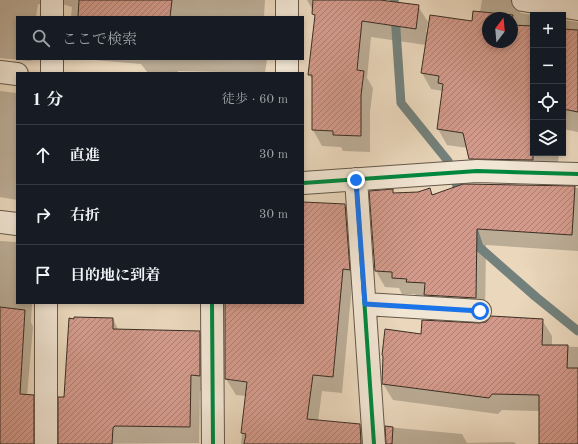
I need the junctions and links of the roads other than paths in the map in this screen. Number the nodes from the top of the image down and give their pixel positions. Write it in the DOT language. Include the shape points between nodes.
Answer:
graph roads {
  1 [pos="52,0"];
  2 [pos="287,0"];
  3 [pos="523,0"];
  4 [pos="578,8"];
  5 [pos="52,16"];
  6 [pos="287,16"];
  7 [pos="52,60"];
  8 [pos="287,60"];
  9 [pos="0,72"];
  10 [pos="52,72"];
  11 [pos="287,72"];
  12 [pos="16,74"];
  13 [pos="578,174"];
  14 [pos="356,180"];
  15 [pos="304,183"];
  16 [pos="0,222"];
  17 [pos="16,224"];
  18 [pos="46,304"];
  19 [pos="212,304"];
  20 [pos="365,304"];
  21 [pos="480,311"];
  22 [pos="46,444"];
  23 [pos="213,444"];
  24 [pos="374,444"];
  1 -- 5 [label="street"];
  2 -- 6 [label="street"];
  3 -- 4 [label="street"];
  7 -- 10 [label="street"];
  8 -- 11 [label="street"];
  9 -- 12 [label="street"];
  13 -- 14 [label="street" via="477,171"];
  14 -- 15 [label="street"];
  14 -- 20 [label="street"];
  16 -- 17 [label="street"];
  18 -- 22 [label="street"];
  19 -- 23 [label="street"];
  20 -- 21 [label="street"];
  20 -- 24 [label="street"];
}
